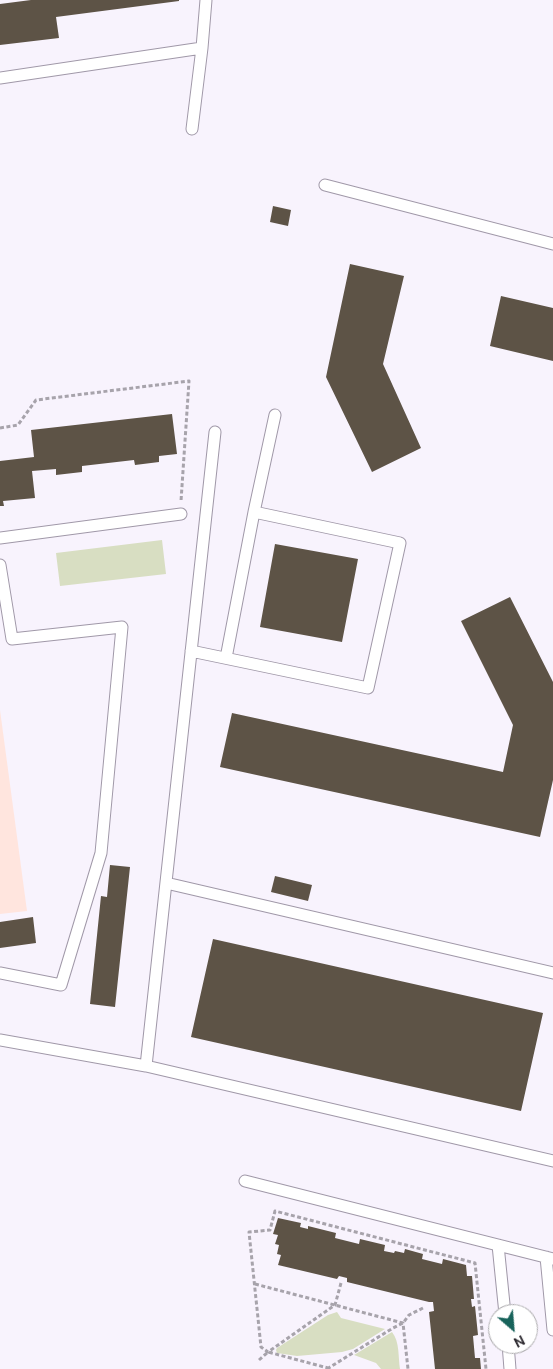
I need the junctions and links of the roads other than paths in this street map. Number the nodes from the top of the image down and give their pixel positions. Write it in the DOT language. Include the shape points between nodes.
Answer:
graph roads {
  1 [pos="206,0"];
  2 [pos="202,48"];
  3 [pos="0,78"];
  4 [pos="192,129"];
  5 [pos="325,185"];
  6 [pos="553,244"];
  7 [pos="275,415"];
  8 [pos="214,432"];
  9 [pos="254,512"];
  10 [pos="180,514"];
  11 [pos="0,538"];
  12 [pos="0,565"];
  13 [pos="191,651"];
  14 [pos="226,658"];
  15 [pos="166,883"];
  16 [pos="553,973"];
  17 [pos="0,974"];
  18 [pos="0,1040"];
  19 [pos="146,1066"];
  20 [pos="553,1161"];
  21 [pos="245,1181"];
  22 [pos="498,1245"];
  23 [pos="549,1258"];
  24 [pos="504,1304"];
  25 [pos="553,1330"];
  26 [pos="509,1354"];
  27 [pos="510,1369"];
  1 -- 2 [label="lane"];
  2 -- 3 [label="lane"];
  2 -- 4 [label="lane"];
  5 -- 6 [label="lane"];
  7 -- 9 [label="lane"];
  8 -- 13 [label="lane"];
  9 -- 14 [label="lane"];
  9 -- 14 [label="lane" via="400,543 368,688"];
  10 -- 11 [label="lane"];
  12 -- 17 [label="lane" via="12,639 122,627 101,853 60,985"];
  13 -- 14 [label="lane"];
  13 -- 15 [label="lane"];
  15 -- 16 [label="lane"];
  15 -- 19 [label="lane"];
  18 -- 19 [label="lane"];
  19 -- 20 [label="lane"];
  21 -- 22 [label="lane"];
  22 -- 23 [label="lane"];
  22 -- 24 [label="lane"];
  23 -- 25 [label="lane"];
  26 -- 27 [label="lane"];
}
